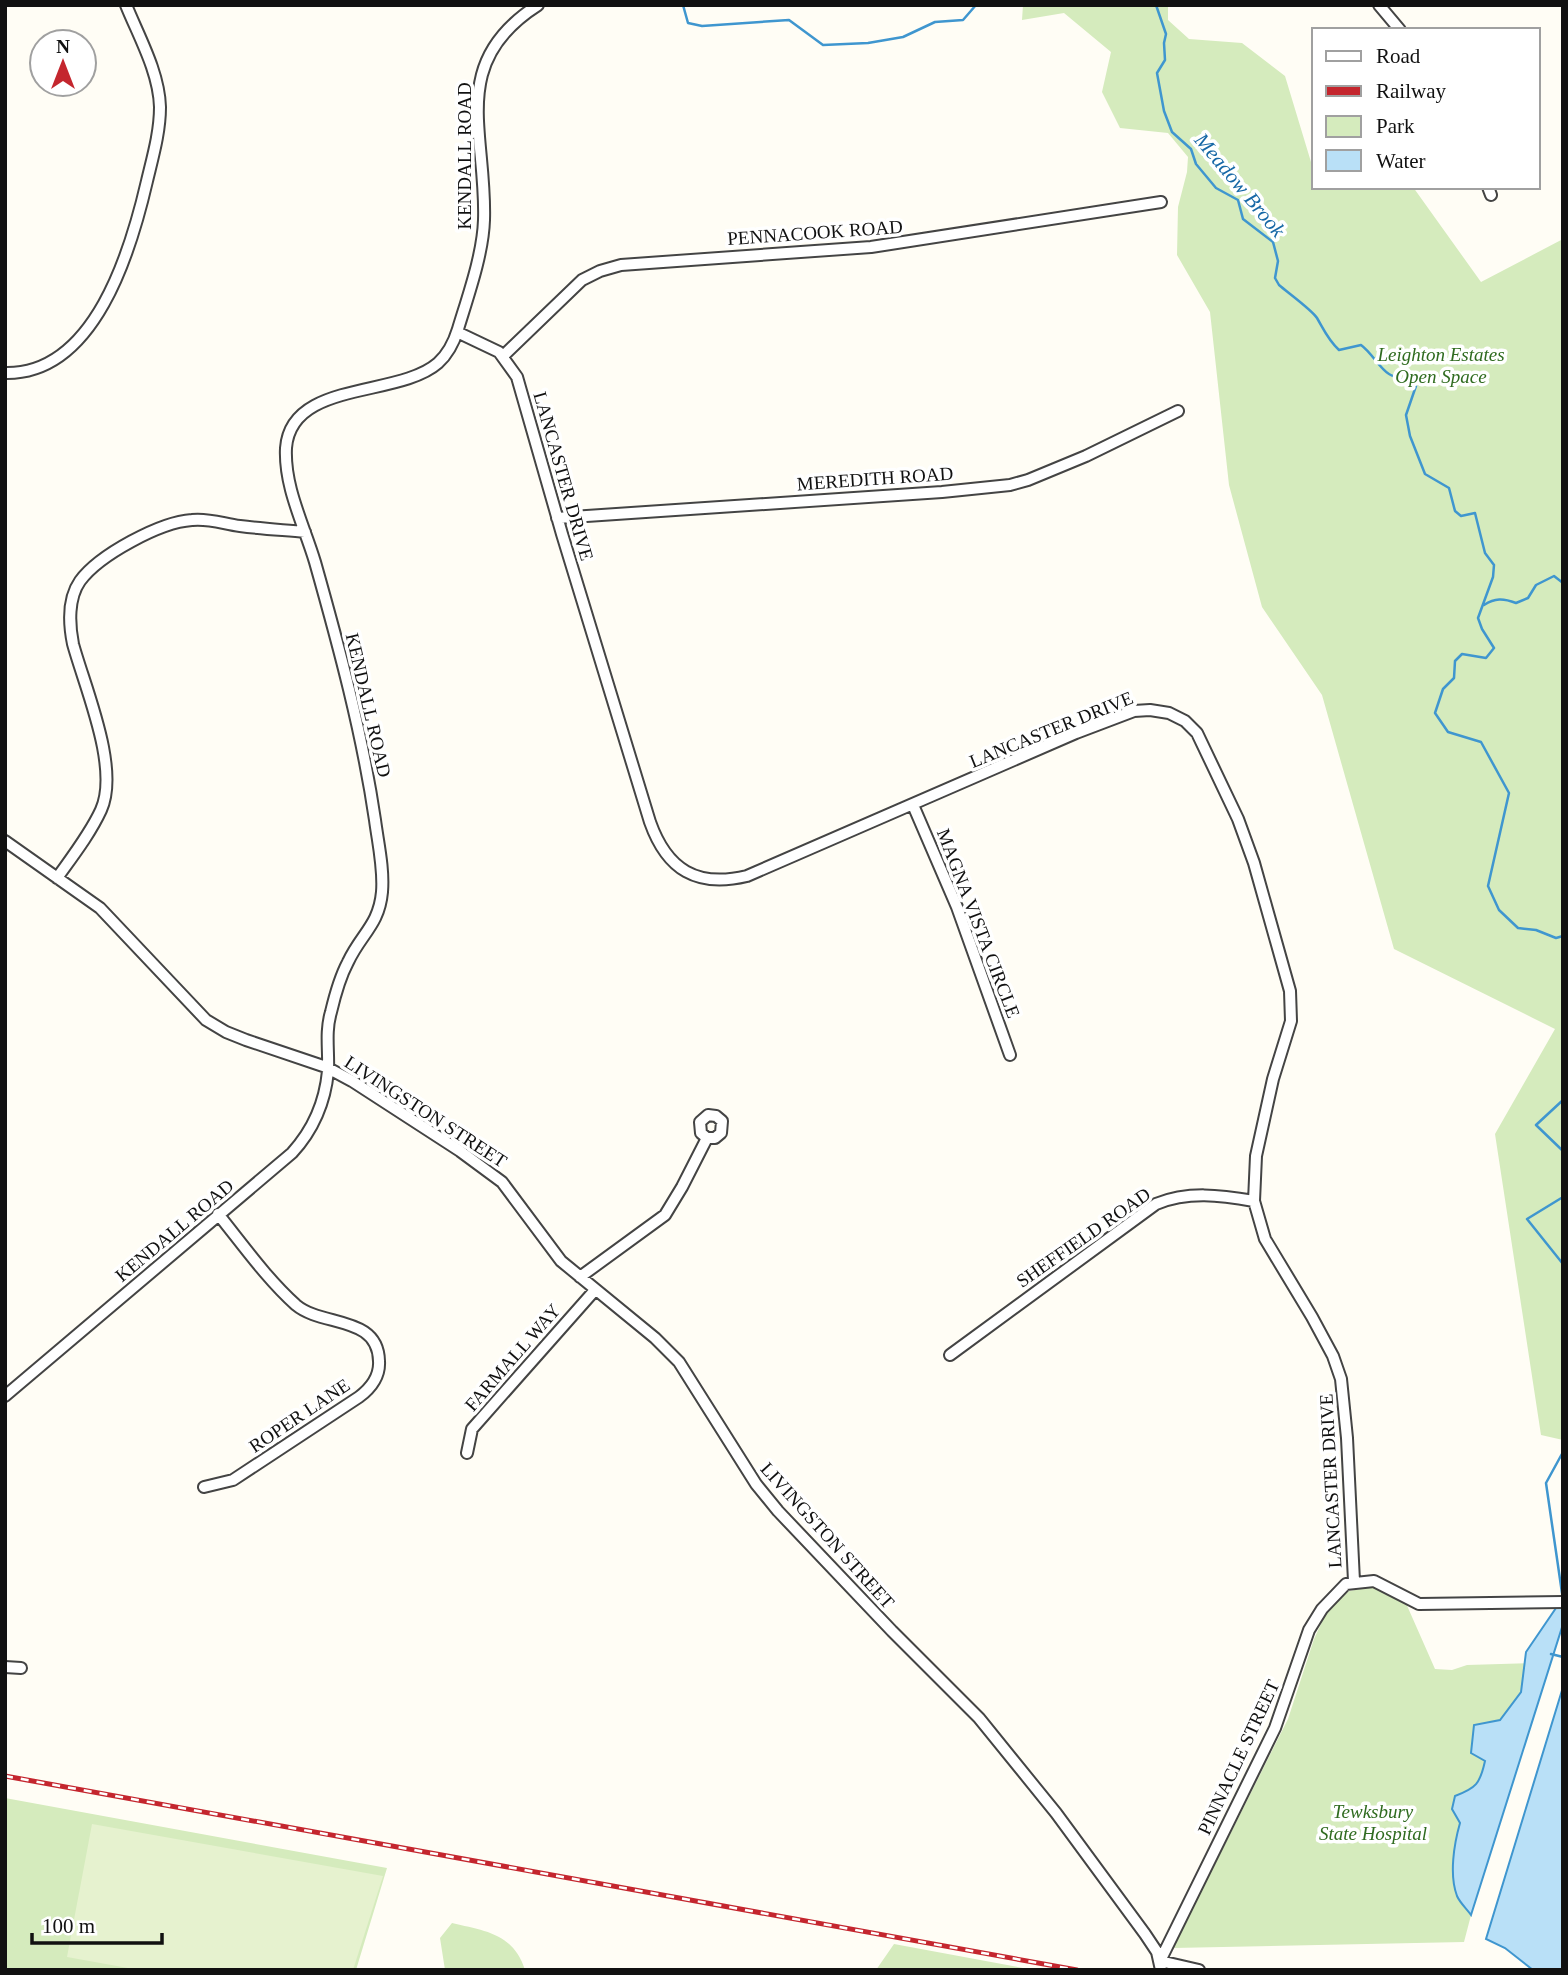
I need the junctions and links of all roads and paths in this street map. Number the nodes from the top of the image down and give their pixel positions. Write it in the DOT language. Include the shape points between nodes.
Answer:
graph roads {
  1 [pos="126,5"];
  2 [pos="538,5"];
  3 [pos="1379,5"];
  4 [pos="1398,28"];
  5 [pos="1161,202"];
  6 [pos="457,332"];
  7 [pos="503,356"];
  8 [pos="5,373"];
  9 [pos="1178,411"];
  10 [pos="557,518"];
  11 [pos="305,533"];
  12 [pos="913,805"];
  13 [pos="5,841"];
  14 [pos="57,878"];
  15 [pos="1010,1055"];
  16 [pos="328,1068"];
  17 [pos="707,1138"];
  18 [pos="1254,1201"];
  19 [pos="218,1214"];
  20 [pos="580,1277"];
  21 [pos="595,1290"];
  22 [pos="950,1355"];
  23 [pos="5,1396"];
  24 [pos="467,1453"];
  25 [pos="204,1487"];
  26 [pos="1354,1581"];
  27 [pos="1563,1602"];
  28 [pos="5,1667"];
  29 [pos="21,1668"];
  30 [pos="1160,1966"];
  31 [pos="1199,1970"];
  1 -- 8 [label="street" via="154,74 160,108 158,135 131,239 105,302 77,341 61,355 28,371"];
  2 -- 6 [label="street, KENDALL ROAD" via="506,31 489,53 481,75 478,125 484,225"];
  3 -- 4 [label="street"];
  5 -- 7 [label="street, PENNACOOK ROAD" via="871,247 621,265 582,280"];
  6 -- 7 [label="street"];
  6 -- 11 [label="street, KENDALL ROAD" via="447,353 428,370 326,401 298,417 286,446 287,467"];
  7 -- 10 [label="street, LANCASTER DRIVE" via="517,377"];
  9 -- 10 [label="street, MEREDITH ROAD" via="1086,456 1010,485"];
  10 -- 12 [label="street, LANCASTER DRIVE" via="653,829 675,863 702,879 747,876"];
  11 -- 14 [label="street" via="196,519 177,521 126,546 80,582 70,628 105,751 106,791 101,810"];
  11 -- 16 [label="street, KENDALL ROAD" via="360,737 382,877 379,912 348,961 329,1016"];
  12 -- 15 [label="street, MAGNA VISTA CIRCLE" via="957,907"];
  12 -- 18 [label="street, LANCASTER DRIVE" via="1134,711 1169,713 1197,733 1255,863 1290,990 1291,1021 1256,1156"];
  13 -- 14 [label="street, LIVINGSTON STREET"];
  14 -- 16 [label="street, LIVINGSTON STREET" via="100,908 206,1020 246,1040"];
  16 -- 19 [label="street, KENDALL ROAD" via="317,1119 306,1137"];
  16 -- 20 [label="street, LIVINGSTON STREET" via="502,1182 561,1261"];
  17 -- 20 [label="street" via="665,1215"];
  18 -- 22 [label="street, SHEFFIELD ROAD" via="1204,1195 1156,1204"];
  18 -- 26 [label="street, LANCASTER DRIVE" via="1265,1239 1312,1317 1341,1379"];
  19 -- 23 [label="street, KENDALL ROAD"];
  19 -- 25 [label="street, ROPER LANE" via="303,1310 356,1326 369,1335 379,1364 371,1386 359,1397 233,1480"];
  20 -- 21 [label="street, LIVINGSTON STREET"];
  21 -- 24 [label="street, FARMALL WAY" via="472,1429"];
  21 -- 30 [label="street, LIVINGSTON STREET" via="679,1362 778,1511 979,1718 1145,1934"];
  26 -- 27 [label="street" via="1384,1584 1419,1604"];
  26 -- 30 [label="street, PINNACLE STREET" via="1338,1591 1309,1630 1275,1728"];
  28 -- 29 [label="street"];
  30 -- 31 [label="street"];
}
